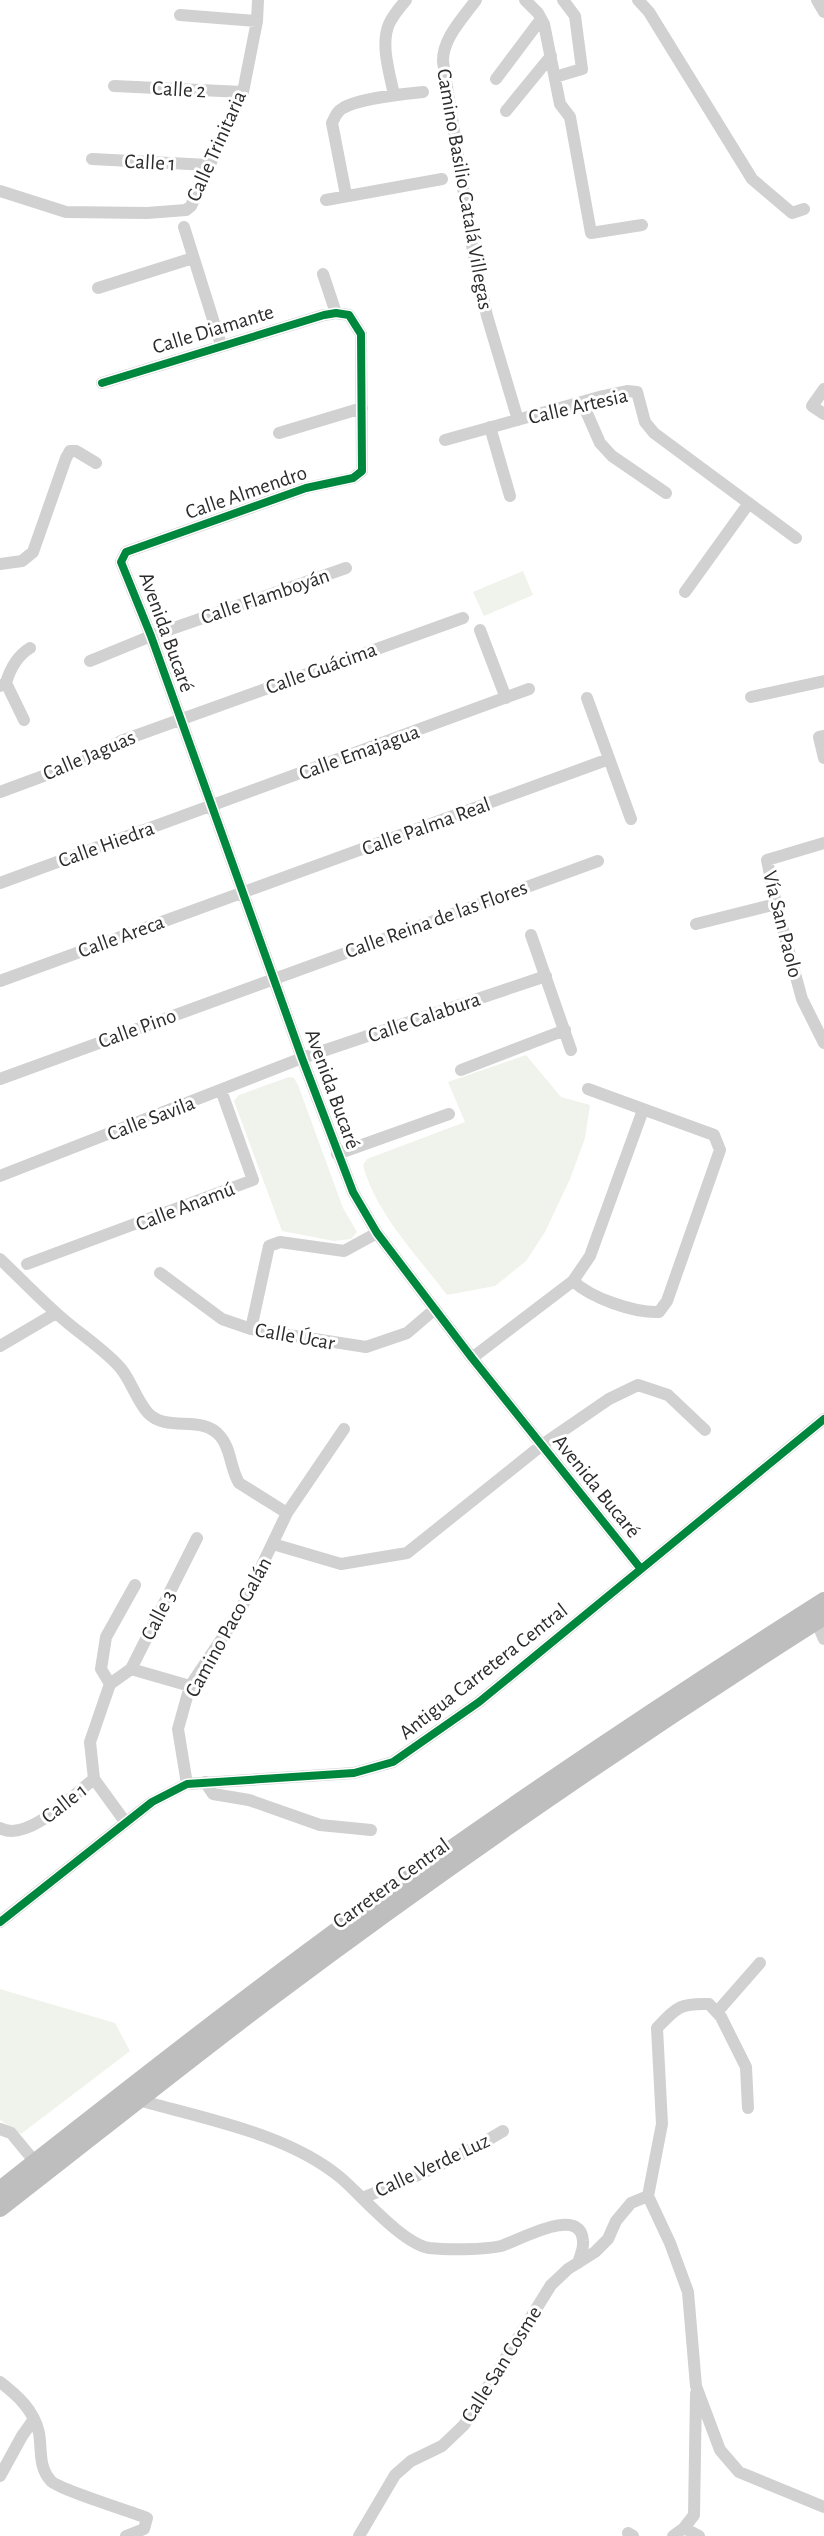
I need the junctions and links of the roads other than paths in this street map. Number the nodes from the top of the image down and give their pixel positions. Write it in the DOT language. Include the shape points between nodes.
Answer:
graph roads {
  1 [pos="258,0"];
  2 [pos="406,0"];
  3 [pos="476,0"];
  4 [pos="525,0"];
  5 [pos="563,0"];
  6 [pos="638,0"];
  7 [pos="817,0"];
  8 [pos="824,12"];
  9 [pos="180,15"];
  10 [pos="542,19"];
  11 [pos="257,21"];
  12 [pos="551,56"];
  13 [pos="555,77"];
  14 [pos="496,79"];
  15 [pos="114,86"];
  16 [pos="243,92"];
  17 [pos="423,92"];
  18 [pos="394,95"];
  19 [pos="506,111"];
  20 [pos="92,159"];
  21 [pos="209,165"];
  22 [pos="442,179"];
  23 [pos="0,191"];
  24 [pos="346,195"];
  25 [pos="326,200"];
  26 [pos="804,208"];
  27 [pos="642,225"];
  28 [pos="184,226"];
  29 [pos="193,258"];
  30 [pos="323,274"];
  31 [pos="98,288"];
  32 [pos="340,314"];
  33 [pos="221,345"];
  34 [pos="102,383"];
  35 [pos="824,389"];
  36 [pos="582,402"];
  37 [pos="362,408"];
  38 [pos="824,414"];
  39 [pos="518,420"];
  40 [pos="490,428"];
  41 [pos="279,432"];
  42 [pos="445,440"];
  43 [pos="96,463"];
  44 [pos="666,493"];
  45 [pos="510,496"];
  46 [pos="749,503"];
  47 [pos="796,538"];
  48 [pos="126,552"];
  49 [pos="0,564"];
  50 [pos="346,568"];
  51 [pos="685,591"];
  52 [pos="463,618"];
  53 [pos="480,630"];
  54 [pos="151,636"];
  55 [pos="30,648"];
  56 [pos="90,661"];
  57 [pos="824,681"];
  58 [pos="3,685"];
  59 [pos="529,689"];
  60 [pos="751,697"];
  61 [pos="506,698"];
  62 [pos="586,698"];
  63 [pos="179,719"];
  64 [pos="24,720"];
  65 [pos="821,736"];
  66 [pos="824,758"];
  67 [pos="609,759"];
  68 [pos="0,792"];
  69 [pos="212,806"];
  70 [pos="631,819"];
  71 [pos="824,843"];
  72 [pos="598,861"];
  73 [pos="0,883"];
  74 [pos="243,892"];
  75 [pos="776,904"];
  76 [pos="696,924"];
  77 [pos="531,935"];
  78 [pos="546,976"];
  79 [pos="274,978"];
  80 [pos="0,981"];
  81 [pos="565,1030"];
  82 [pos="824,1043"];
  83 [pos="571,1050"];
  84 [pos="302,1058"];
  85 [pos="461,1070"];
  86 [pos="0,1079"];
  87 [pos="588,1089"];
  88 [pos="221,1090"];
  89 [pos="643,1110"];
  90 [pos="449,1114"];
  91 [pos="337,1154"];
  92 [pos="0,1176"];
  93 [pos="377,1233"];
  94 [pos="0,1258"];
  95 [pos="27,1264"];
  96 [pos="159,1273"];
  97 [pos="573,1281"];
  98 [pos="435,1309"];
  99 [pos="56,1313"];
  100 [pos="251,1329"];
  101 [pos="0,1347"];
  102 [pos="472,1358"];
  103 [pos="824,1419"];
  104 [pos="344,1429"];
  105 [pos="705,1430"];
  106 [pos="542,1445"];
  107 [pos="287,1513"];
  108 [pos="197,1538"];
  109 [pos="273,1544"];
  110 [pos="641,1569"];
  111 [pos="135,1586"];
  112 [pos="819,1612"];
  113 [pos="824,1639"];
  114 [pos="131,1669"];
  115 [pos="110,1684"];
  116 [pos="190,1686"];
  117 [pos="94,1779"];
  118 [pos="205,1782"];
  119 [pos="187,1784"];
  120 [pos="126,1823"];
  121 [pos="0,1828"];
  122 [pos="372,1830"];
  123 [pos="0,1922"];
  124 [pos="760,1963"];
  125 [pos="717,2012"];
  126 [pos="134,2095"];
  127 [pos="748,2108"];
  128 [pos="0,2129"];
  129 [pos="502,2131"];
  130 [pos="35,2162"];
  131 [pos="0,2190"];
  132 [pos="648,2196"];
  133 [pos="362,2198"];
  134 [pos="0,2208"];
  135 [pos="578,2263"];
  136 [pos="0,2382"];
  137 [pos="696,2386"];
  138 [pos="34,2419"];
  139 [pos="0,2476"];
  140 [pos="824,2507"];
  141 [pos="684,2528"];
  142 [pos="126,2536"];
  143 [pos="359,2536"];
  144 [pos="673,2536"];
  145 [pos="699,2536"];
  1 -- 11 [label="street, Calle Trinitaria"];
  2 -- 18 [label="street" via="388,25 386,35"];
  3 -- 39 [label="street, Camino Basilio Catalá Villegas" via="442,54 473,252 487,316"];
  4 -- 10 [label="street"];
  5 -- 13 [label="street" via="575,16 582,69"];
  6 -- 26 [label="street" via="752,179 792,213"];
  7 -- 8 [label="street"];
  9 -- 11 [label="street"];
  10 -- 12 [label="street"];
  10 -- 14 [label="street"];
  11 -- 16 [label="street, Calle Trinitaria"];
  12 -- 13 [label="street"];
  12 -- 19 [label="street"];
  13 -- 27 [label="street" via="560,104 570,117 591,233"];
  15 -- 16 [label="street, Calle 2"];
  16 -- 21 [label="street, Calle Trinitaria"];
  17 -- 18 [label="street"];
  18 -- 24 [label="street" via="340,109 332,123"];
  20 -- 21 [label="street, Calle 1"];
  21 -- 23 [label="street, Calle Trinitaria" via="191,206 183,212 66,212"];
  22 -- 24 [label="street"];
  24 -- 25 [label="street"];
  28 -- 29 [label="street"];
  29 -- 31 [label="street"];
  29 -- 33 [label="street"];
  30 -- 32 [label="street"];
  32 -- 33 [label="street, Calle Diamante" via="312,317"];
  32 -- 37 [label="street" via="351,316 361,334"];
  33 -- 34 [label="street, Calle Diamante"];
  35 -- 38 [label="street" via="812,406"];
  36 -- 39 [label="street, Calle Artesia"];
  36 -- 44 [label="street" via="600,443 612,456"];
  36 -- 46 [label="street, Calle Artesia" via="637,392 645,422 654,433"];
  37 -- 41 [label="street"];
  37 -- 48 [label="street, Calle Almendro" via="362,471 353,478 306,488"];
  39 -- 40 [label="street, Calle Artesia"];
  40 -- 42 [label="street, Calle Artesia"];
  40 -- 45 [label="street"];
  43 -- 49 [label="street" via="70,451 33,552 22,561"];
  46 -- 47 [label="street, Calle Artesia"];
  46 -- 51 [label="street"];
  48 -- 54 [label="street, Avenida Bucaré" via="122,562"];
  50 -- 54 [label="street, Calle Flamboyán"];
  52 -- 63 [label="street, Calle Guácima"];
  53 -- 61 [label="street"];
  54 -- 56 [label="street, Calle Flamboyán"];
  54 -- 63 [label="street, Avenida Bucaré"];
  55 -- 58 [label="street" via="9,670"];
  57 -- 60 [label="street"];
  58 -- 64 [label="street"];
  59 -- 61 [label="street, Calle Emajagua"];
  61 -- 69 [label="street, Calle Emajagua"];
  62 -- 67 [label="street"];
  63 -- 68 [label="street, Calle Jaguas" via="121,741 89,759"];
  63 -- 69 [label="street, Avenida Bucaré"];
  65 -- 66 [label="street"];
  67 -- 70 [label="street"];
  67 -- 74 [label="street, Calle Palma Real"];
  69 -- 73 [label="street, Calle Hiedra"];
  69 -- 74 [label="street, Avenida Bucaré"];
  71 -- 75 [label="street, Vía San Paolo" via="766,860"];
  72 -- 79 [label="street, Calle Reina de las Flores"];
  74 -- 79 [label="street, Avenida Bucaré"];
  74 -- 80 [label="street, Calle Areca"];
  75 -- 76 [label="street"];
  75 -- 82 [label="street, Vía San Paolo" via="802,999"];
  77 -- 78 [label="street"];
  78 -- 81 [label="street"];
  78 -- 84 [label="street, Calle Calabura"];
  79 -- 84 [label="street, Avenida Bucaré"];
  79 -- 86 [label="street, Calle Pino"];
  81 -- 83 [label="street"];
  81 -- 85 [label="street"];
  84 -- 88 [label="street, Calle Savila"];
  84 -- 91 [label="street, Avenida Bucaré"];
  87 -- 89 [label="street"];
  88 -- 92 [label="street, Calle Savila"];
  88 -- 95 [label="street, Calle Anamú" via="253,1180"];
  89 -- 97 [label="street" via="590,1256"];
  89 -- 97 [label="street" via="714,1135 720,1150 667,1301 659,1312 643,1313 583,1290"];
  90 -- 91 [label="street"];
  91 -- 93 [label="street, Avenida Bucaré"];
  93 -- 98 [label="street, Avenida Bucaré"];
  93 -- 100 [label="street" via="344,1251 280,1242 269,1246"];
  94 -- 99 [label="street"];
  96 -- 100 [label="street, Calle Úcar" via="222,1319"];
  97 -- 102 [label="street"];
  98 -- 100 [label="street, Calle Úcar" via="407,1333 366,1347"];
  98 -- 102 [label="street, Avenida Bucaré"];
  99 -- 101 [label="street"];
  99 -- 107 [label="street" via="122,1369 148,1413 157,1420 211,1428 221,1436 238,1482"];
  102 -- 106 [label="street, Avenida Bucaré"];
  103 -- 110 [label="street, Antigua Carretera Central"];
  104 -- 107 [label="street, Camino Paco Galán"];
  105 -- 106 [label="street" via="668,1395 638,1385 609,1399"];
  106 -- 109 [label="street" via="407,1553 341,1564"];
  106 -- 110 [label="street, Avenida Bucaré"];
  107 -- 109 [label="street, Camino Paco Galán"];
  108 -- 114 [label="street, Calle 3"];
  109 -- 116 [label="street, Camino Paco Galán" via="239,1613"];
  110 -- 118 [label="street, Antigua Carretera Central" via="479,1702 393,1762 354,1773"];
  111 -- 115 [label="street" via="106,1637 101,1669"];
  112 -- 113 [label="street"];
  112 -- 126 [label="highway, Carretera Central" via="685,1689 441,1856 262,1987"];
  114 -- 115 [label="street, Calle 3"];
  114 -- 116 [label="street"];
  115 -- 117 [label="street" via="90,1742"];
  116 -- 119 [label="street, Camino Paco Galán" via="178,1729"];
  117 -- 120 [label="street"];
  117 -- 121 [label="street, Calle 1" via="31,1828 8,1832"];
  118 -- 119 [label="street, Antigua Carretera Central"];
  118 -- 122 [label="street" via="213,1794 249,1800 320,1825"];
  119 -- 120 [label="street, Antigua Carretera Central" via="152,1802"];
  120 -- 123 [label="street, Antigua Carretera Central"];
  124 -- 125 [label="street"];
  125 -- 127 [label="street" via="746,2067"];
  125 -- 132 [label="street" via="710,2004 688,2003 674,2010 657,2028 662,2124"];
  126 -- 130 [label="highway, Carretera Central"];
  126 -- 133 [label="street" via="286,2146 339,2176"];
  126 -- 134 [label="highway, Carretera Central"];
  128 -- 130 [label="street" via="11,2133"];
  129 -- 133 [label="street, Calle Verde Luz" via="459,2158"];
  130 -- 131 [label="highway, Carretera Central"];
  132 -- 135 [label="street, Calle San Cosme" via="631,2203 608,2239"];
  132 -- 137 [label="street" via="688,2292"];
  133 -- 135 [label="street" via="409,2240 448,2250 499,2246 559,2224 570,2224 584,2239"];
  135 -- 143 [label="street, Calle San Cosme" via="551,2285 464,2426 442,2446 411,2461 395,2475"];
  136 -- 138 [label="street" via="26,2404"];
  137 -- 140 [label="street" via="720,2450 740,2472"];
  137 -- 141 [label="street" via="694,2515"];
  138 -- 139 [label="street"];
  138 -- 142 [label="street" via="42,2468 52,2483 147,2518 144,2529"];
  141 -- 144 [label="street"];
  141 -- 145 [label="street"];
}
